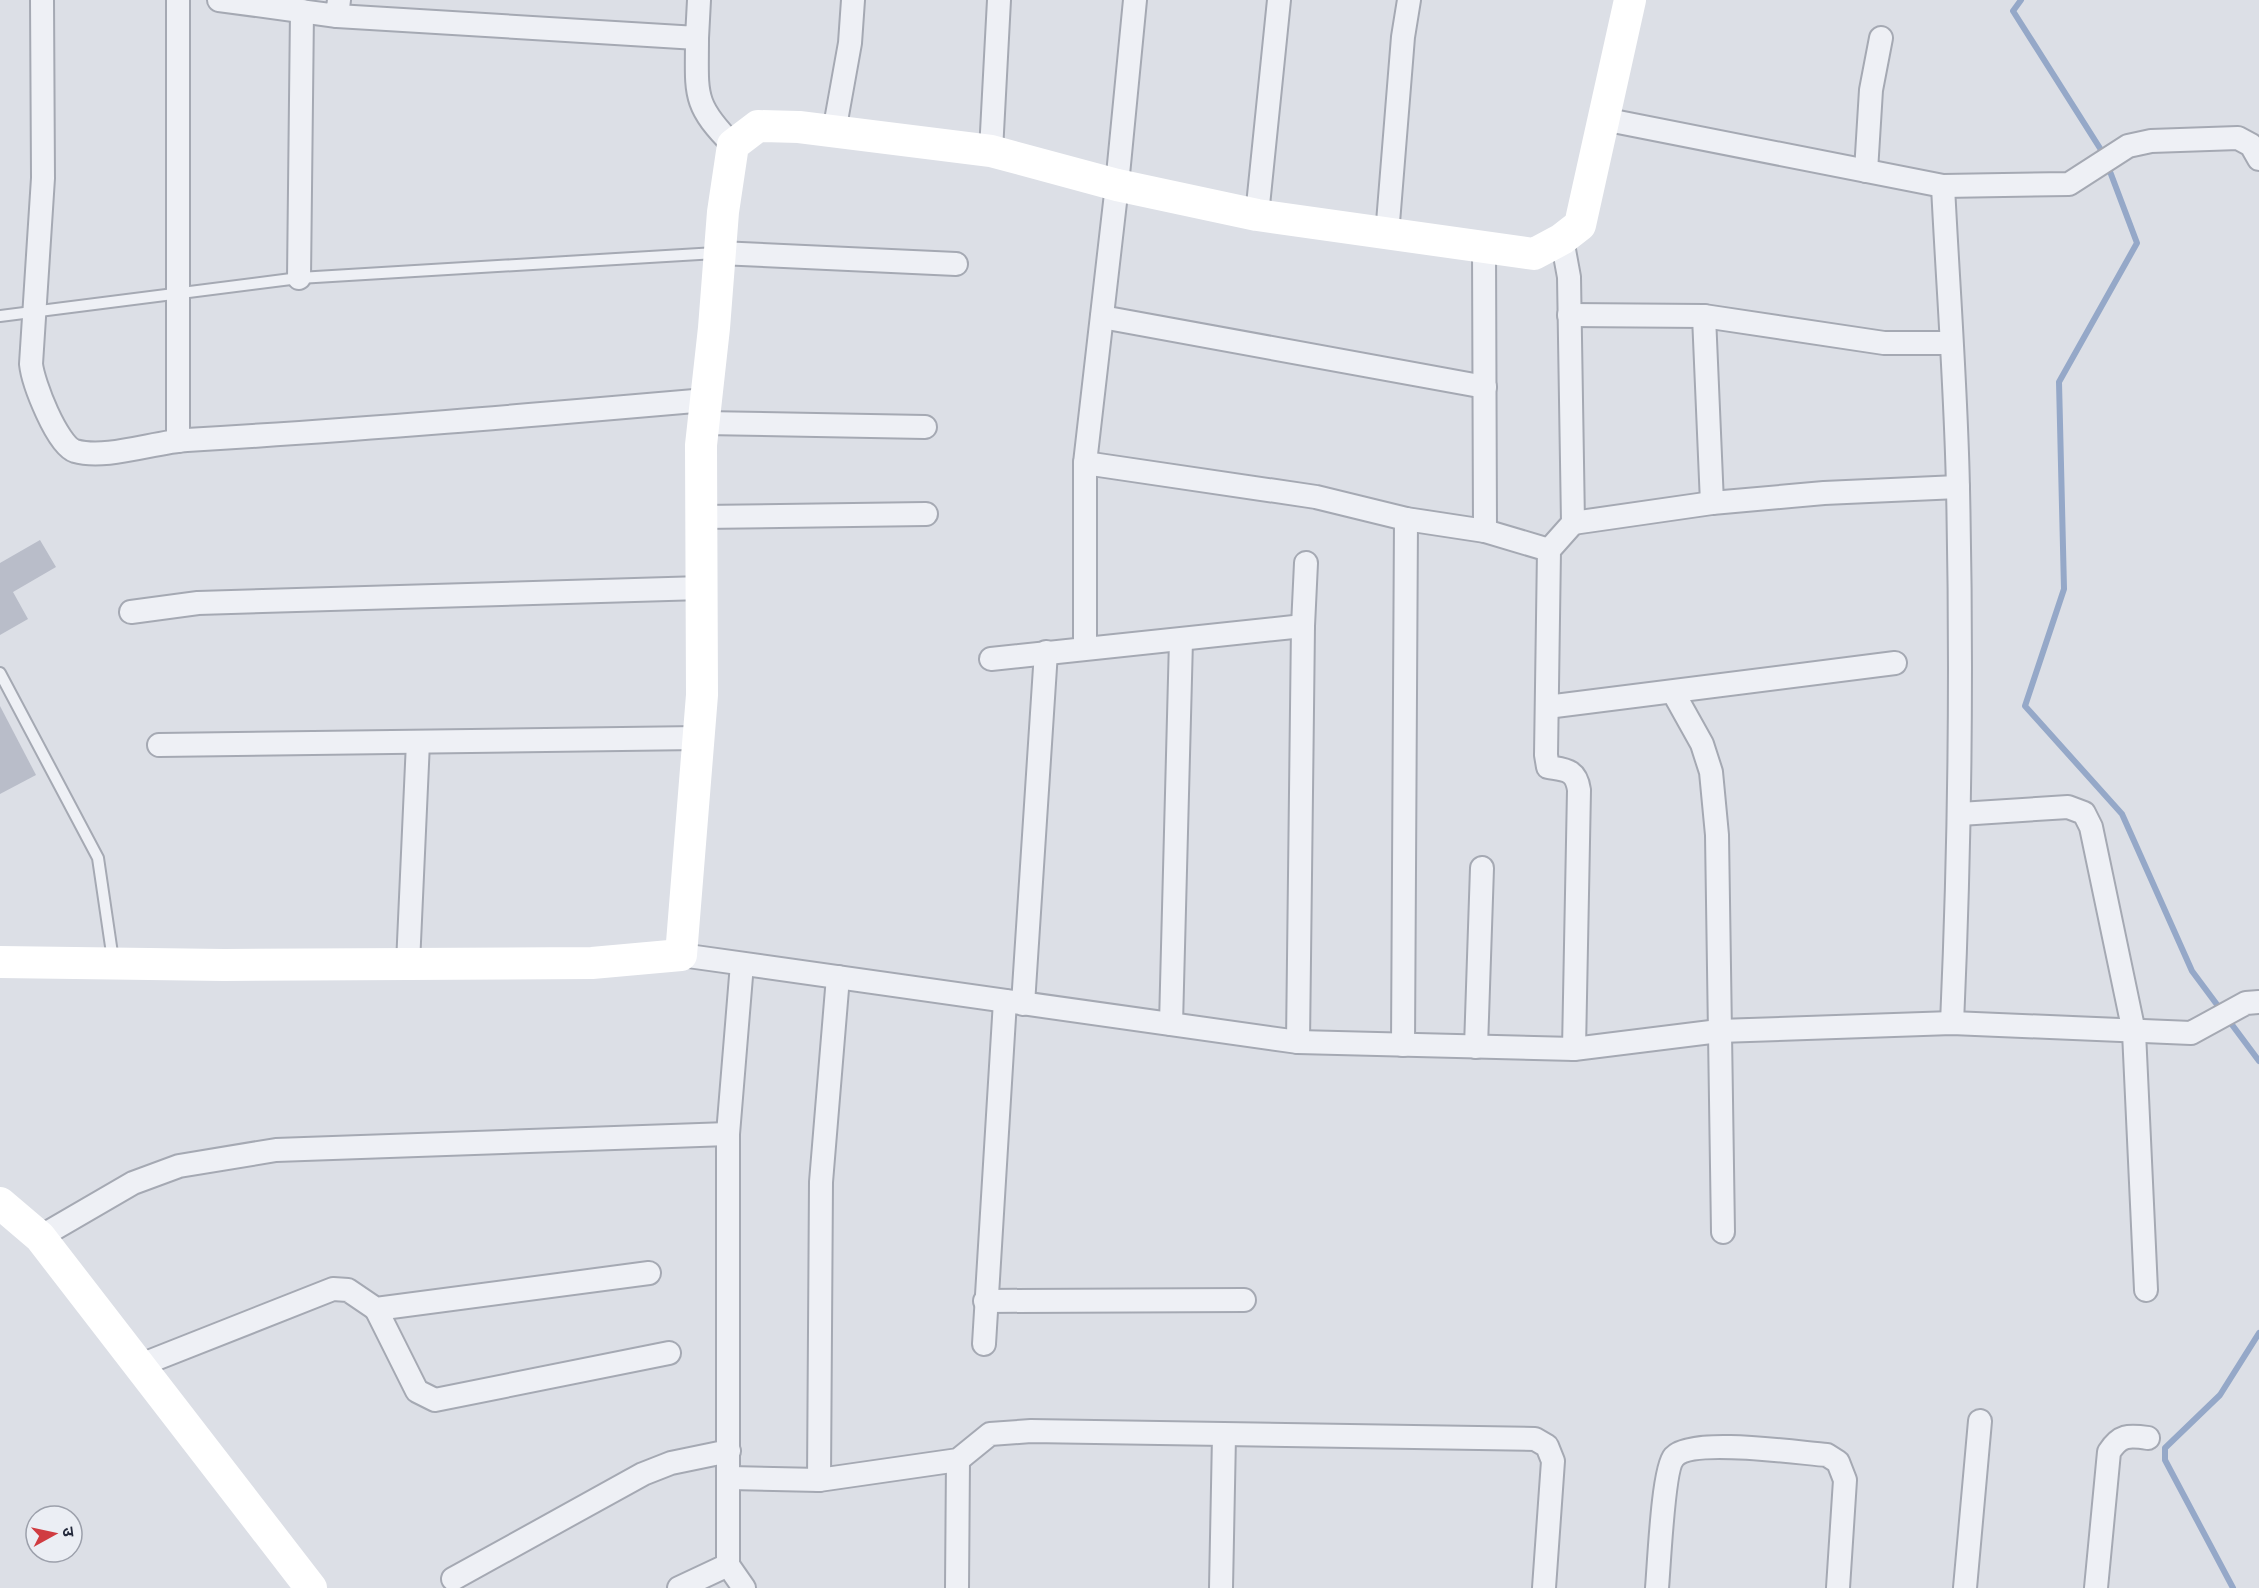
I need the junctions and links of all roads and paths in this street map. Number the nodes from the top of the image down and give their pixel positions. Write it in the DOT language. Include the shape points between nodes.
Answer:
graph roads {
  1 [pos="42,0"];
  2 [pos="178,0"];
  3 [pos="219,0"];
  4 [pos="699,0"];
  5 [pos="853,0"];
  6 [pos="999,0"];
  7 [pos="1135,0"];
  8 [pos="1279,0"];
  9 [pos="1409,0"];
  10 [pos="1630,0"];
  11 [pos="338,8"];
  12 [pos="302,11"];
  13 [pos="697,38"];
  14 [pos="1881,38"];
  15 [pos="1603,119"];
  16 [pos="834,132"];
  17 [pos="733,146"];
  18 [pos="991,151"];
  19 [pos="2259,159"];
  20 [pos="1866,171"];
  21 [pos="1117,185"];
  22 [pos="1943,186"];
  23 [pos="1257,215"];
  24 [pos="1387,235"];
  25 [pos="1562,239"];
  26 [pos="1484,248"];
  27 [pos="719,253"];
  28 [pos="956,264"];
  29 [pos="299,278"];
  30 [pos="177,294"];
  31 [pos="34,312"];
  32 [pos="1569,315"];
  33 [pos="0,316"];
  34 [pos="1704,316"];
  35 [pos="1102,317"];
  36 [pos="1951,343"];
  37 [pos="1485,387"];
  38 [pos="705,411"];
  39 [pos="926,428"];
  40 [pos="177,441"];
  41 [pos="1085,463"];
  42 [pos="1958,487"];
  43 [pos="1712,503"];
  44 [pos="926,514"];
  45 [pos="701,518"];
  46 [pos="1406,519"];
  47 [pos="1573,523"];
  48 [pos="1485,531"];
  49 [pos="1549,550"];
  50 [pos="1306,563"];
  51 [pos="702,588"];
  52 [pos="131,612"];
  53 [pos="1303,626"];
  54 [pos="1180,640"];
  55 [pos="1085,647"];
  56 [pos="1046,652"];
  57 [pos="992,659"];
  58 [pos="1895,663"];
  59 [pos="0,674"];
  60 [pos="1674,692"];
  61 [pos="1547,707"];
  62 [pos="698,738"];
  63 [pos="418,742"];
  64 [pos="159,745"];
  65 [pos="1960,814"];
  66 [pos="1482,868"];
  67 [pos="681,956"];
  68 [pos="0,962"];
  69 [pos="113,963"];
  70 [pos="408,964"];
  71 [pos="742,964"];
  72 [pos="838,978"];
  73 [pos="1014,1002"];
  74 [pos="2253,1003"];
  75 [pos="1952,1023"];
  76 [pos="1171,1024"];
  77 [pos="1719,1031"];
  78 [pos="2134,1032"];
  79 [pos="1298,1042"];
  80 [pos="1403,1045"];
  81 [pos="1476,1047"];
  82 [pos="1575,1049"];
  83 [pos="728,1134"];
  84 [pos="0,1203"];
  85 [pos="1723,1232"];
  86 [pos="40,1237"];
  87 [pos="649,1274"];
  88 [pos="2146,1290"];
  89 [pos="1244,1300"];
  90 [pos="985,1301"];
  91 [pos="376,1309"];
  92 [pos="984,1344"];
  93 [pos="669,1353"];
  94 [pos="138,1366"];
  95 [pos="1980,1421"];
  96 [pos="1224,1436"];
  97 [pos="2148,1437"];
  98 [pos="729,1451"];
  99 [pos="958,1460"];
  100 [pos="730,1478"];
  101 [pos="819,1480"];
  102 [pos="728,1565"];
  103 [pos="453,1579"];
  104 [pos="311,1588"];
  105 [pos="680,1588"];
  106 [pos="744,1588"];
  107 [pos="957,1588"];
  108 [pos="1221,1588"];
  109 [pos="1544,1588"];
  110 [pos="1657,1588"];
  111 [pos="1838,1588"];
  112 [pos="1965,1588"];
  113 [pos="2096,1588"];
  1 -- 31 [label="street" via="43,178"];
  2 -- 30 [label="street"];
  3 -- 12 [label="street"];
  4 -- 13 [label="street"];
  5 -- 16 [label="street" via="850,43"];
  6 -- 18 [label="street"];
  7 -- 21 [label="street"];
  8 -- 23 [label="street"];
  9 -- 24 [label="street"];
  10 -- 15 [label="street"];
  11 -- 12 [label="street"];
  11 -- 13 [label="street"];
  12 -- 29 [label="street"];
  13 -- 17 [label="street" via="700,104 708,120"];
  14 -- 20 [label="street" via="1871,90"];
  15 -- 20 [label="street"];
  15 -- 25 [label="street" via="1580,225"];
  16 -- 17 [label="street" via="758,126"];
  16 -- 18 [label="street"];
  17 -- 27 [label="street"];
  18 -- 21 [label="street"];
  19 -- 22 [label="street" via="2251,145 2238,138 2151,141 2128,146 2069,184"];
  20 -- 22 [label="street"];
  21 -- 23 [label="street"];
  21 -- 35 [label="street"];
  22 -- 36 [label="street"];
  23 -- 24 [label="street"];
  24 -- 26 [label="street"];
  25 -- 26 [label="street" via="1534,254"];
  25 -- 32 [label="street" via="1569,277"];
  26 -- 37 [label="street"];
  27 -- 28 [label="street"];
  27 -- 29 [label="lane"];
  27 -- 38 [label="street"];
  29 -- 30 [label="lane"];
  30 -- 31 [label="lane"];
  30 -- 40 [label="street"];
  31 -- 33 [label="lane"];
  31 -- 40 [label="street" via="33,381 61,438 72,450 91,454"];
  32 -- 34 [label="street"];
  32 -- 47 [label="street"];
  34 -- 36 [label="street" via="1884,343"];
  34 -- 43 [label="street"];
  35 -- 37 [label="street"];
  35 -- 41 [label="street"];
  36 -- 42 [label="street"];
  37 -- 48 [label="street"];
  38 -- 39 [label="street"];
  38 -- 40 [label="street"];
  38 -- 45 [label="street"];
  41 -- 46 [label="street" via="1316,497"];
  41 -- 55 [label="street"];
  42 -- 43 [label="street"];
  42 -- 65 [label="street"];
  43 -- 47 [label="street"];
  44 -- 45 [label="street"];
  45 -- 51 [label="street"];
  46 -- 48 [label="street"];
  46 -- 80 [label="street"];
  47 -- 49 [label="street"];
  48 -- 49 [label="street"];
  49 -- 61 [label="street"];
  50 -- 53 [label="street"];
  51 -- 52 [label="street" via="198,603"];
  51 -- 62 [label="street"];
  53 -- 54 [label="street"];
  53 -- 79 [label="street"];
  54 -- 55 [label="street"];
  54 -- 76 [label="street"];
  55 -- 56 [label="street"];
  56 -- 57 [label="street"];
  56 -- 73 [label="street"];
  58 -- 60 [label="street"];
  59 -- 69 [label="lane" via="98,858"];
  60 -- 61 [label="street"];
  60 -- 77 [label="street" via="1702,744 1711,772 1717,835"];
  61 -- 82 [label="street" via="1546,764 1574,774 1579,790"];
  62 -- 63 [label="street"];
  62 -- 67 [label="street"];
  63 -- 64 [label="street"];
  63 -- 70 [label="street"];
  65 -- 75 [label="street"];
  65 -- 78 [label="street" via="2068,807 2084,813 2091,827"];
  66 -- 81 [label="street"];
  67 -- 70 [label="street" via="591,963"];
  67 -- 71 [label="street"];
  68 -- 69 [label="street"];
  69 -- 70 [label="street"];
  71 -- 72 [label="street"];
  71 -- 83 [label="street"];
  72 -- 73 [label="street"];
  72 -- 101 [label="street" via="821,1182"];
  73 -- 76 [label="street"];
  73 -- 90 [label="street"];
  74 -- 78 [label="street" via="2191,1033"];
  75 -- 77 [label="street"];
  75 -- 78 [label="street"];
  76 -- 79 [label="street"];
  77 -- 82 [label="street"];
  77 -- 85 [label="street"];
  78 -- 88 [label="street"];
  79 -- 80 [label="street"];
  80 -- 81 [label="street"];
  81 -- 82 [label="street"];
  83 -- 86 [label="street" via="276,1150 179,1166 133,1183"];
  83 -- 98 [label="street"];
  84 -- 86 [label="street"];
  86 -- 94 [label="street"];
  87 -- 91 [label="street"];
  89 -- 90 [label="street"];
  90 -- 92 [label="street"];
  91 -- 93 [label="street" via="417,1391 435,1400"];
  91 -- 94 [label="street" via="348,1290 333,1289"];
  94 -- 104 [label="street"];
  95 -- 112 [label="street"];
  96 -- 99 [label="street" via="1031,1431 990,1434"];
  96 -- 108 [label="street"];
  96 -- 109 [label="street" via="1535,1440 1547,1446 1553,1461"];
  97 -- 113 [label="street" via="2127,1435 2116,1441 2109,1452"];
  98 -- 100 [label="street"];
  98 -- 103 [label="street" via="643,1473"];
  99 -- 101 [label="street"];
  99 -- 107 [label="street"];
  100 -- 101 [label="street"];
  100 -- 102 [label="street"];
  102 -- 105 [label="street"];
  102 -- 106 [label="street"];
  110 -- 111 [label="street" via="1672,1458 1682,1450 1732,1446 1827,1455 1838,1462 1845,1480"];
}
